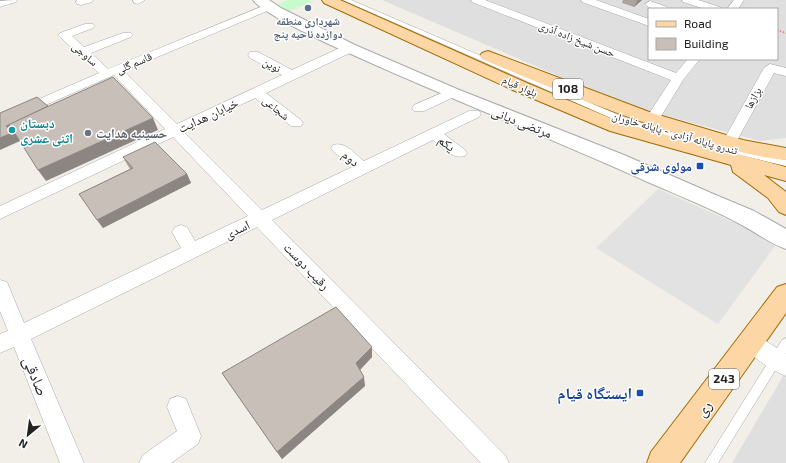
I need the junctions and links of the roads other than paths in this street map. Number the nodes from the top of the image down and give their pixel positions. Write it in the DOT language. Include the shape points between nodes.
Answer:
graph roads {
  1 [pos="12,0"];
  2 [pos="329,0"];
  3 [pos="346,0"];
  4 [pos="359,0"];
  5 [pos="476,0"];
  6 [pos="586,0"];
  7 [pos="687,0"];
  8 [pos="739,0"];
  9 [pos="0,4"];
  10 [pos="264,4"];
  11 [pos="650,4"];
  12 [pos="660,8"];
  13 [pos="713,8"];
  14 [pos="733,8"];
  15 [pos="648,23"];
  16 [pos="88,26"];
  17 [pos="126,35"];
  18 [pos="350,48"];
  19 [pos="82,52"];
  20 [pos="254,55"];
  21 [pos="693,60"];
  22 [pos="112,72"];
  23 [pos="786,72"];
  24 [pos="291,75"];
  25 [pos="678,78"];
  26 [pos="256,92"];
  27 [pos="451,93"];
  28 [pos="419,108"];
  29 [pos="474,114"];
  30 [pos="1,119"];
  31 [pos="652,120"];
  32 [pos="296,123"];
  33 [pos="175,131"];
  34 [pos="435,134"];
  35 [pos="338,148"];
  36 [pos="726,150"];
  37 [pos="460,153"];
  38 [pos="786,154"];
  39 [pos="786,163"];
  40 [pos="363,168"];
  41 [pos="786,174"];
  42 [pos="786,207"];
  43 [pos="0,213"];
  44 [pos="260,218"];
  45 [pos="181,232"];
  46 [pos="786,240"];
  47 [pos="192,251"];
  48 [pos="0,288"];
  49 [pos="786,294"];
  50 [pos="345,306"];
  51 [pos="326,317"];
  52 [pos="19,335"];
  53 [pos="751,342"];
  54 [pos="0,344"];
  55 [pos="783,356"];
  56 [pos="178,407"];
  57 [pos="72,463"];
  58 [pos="151,463"];
  59 [pos="497,463"];
  60 [pos="662,463"];
  61 [pos="711,463"];
  1 -- 9 [label="street"];
  2 -- 36 [label="main road, بلوار قیام / 108" via="616,127"];
  3 -- 39 [label="lane, تندرو پایانه آزادی - پایانه خاوران" via="625,121 708,145"];
  4 -- 31 [label="main road, بلوار قیام / 108" via="556,85"];
  5 -- 25 [label="street, حسن شیخ زاده آذری"];
  6 -- 15 [label="street" via="602,11"];
  7 -- 13 [label="street"];
  8 -- 14 [label="street"];
  10 -- 18 [label="street, مرتضی دیانی"];
  10 -- 22 [label="street, قاسم گلی"];
  11 -- 12 [label="street"];
  16 -- 19 [label="street, ساوجی" via="64,35"];
  17 -- 19 [label="street"];
  18 -- 24 [label="street, خیابان‌ هدایت"];
  18 -- 27 [label="street, مرتضی دیانی"];
  19 -- 22 [label="street, ساوجی"];
  20 -- 24 [label="street, نوین"];
  21 -- 25 [label="street"];
  22 -- 30 [label="street, قاسم گلی"];
  22 -- 33 [label="street, رقیب دوست"];
  23 -- 36 [label="street, بزازها" via="770,68"];
  24 -- 26 [label="street, خیابان‌ هدایت"];
  25 -- 31 [label="street"];
  26 -- 32 [label="street, شجاعی"];
  26 -- 33 [label="street, خیابان‌ هدایت"];
  27 -- 28 [label="street"];
  27 -- 46 [label="street, مرتضی دیانی" via="704,198"];
  29 -- 34 [label="street, اسدی"];
  31 -- 36 [label="main road, بلوار قیام / 108"];
  33 -- 43 [label="street, خیابان‌ هدایت"];
  33 -- 44 [label="street, رقیب دوست"];
  34 -- 37 [label="street, یکم"];
  34 -- 40 [label="street, اسدی"];
  35 -- 40 [label="street, دوم"];
  36 -- 38 [label="main road, بلوار قیام / 108"];
  36 -- 41 [label="main road, بلوار قیام / 108"];
  36 -- 42 [label="main road" via="775,193"];
  40 -- 44 [label="street, اسدی"];
  44 -- 47 [label="street, اسدی"];
  44 -- 50 [label="street, رقیب دوست"];
  45 -- 47 [label="street"];
  47 -- 52 [label="street, اسدی"];
  48 -- 52 [label="street, صادقی"];
  49 -- 53 [label="main road, ری / 243"];
  50 -- 51 [label="street"];
  50 -- 59 [label="street, رقیب دوست"];
  52 -- 54 [label="street, اسدی"];
  52 -- 57 [label="street, صادقی"];
  53 -- 55 [label="street"];
  53 -- 60 [label="main road, ری / 243"];
  55 -- 61 [label="lane"];
  56 -- 58 [label="street" via="190,436"];
}
